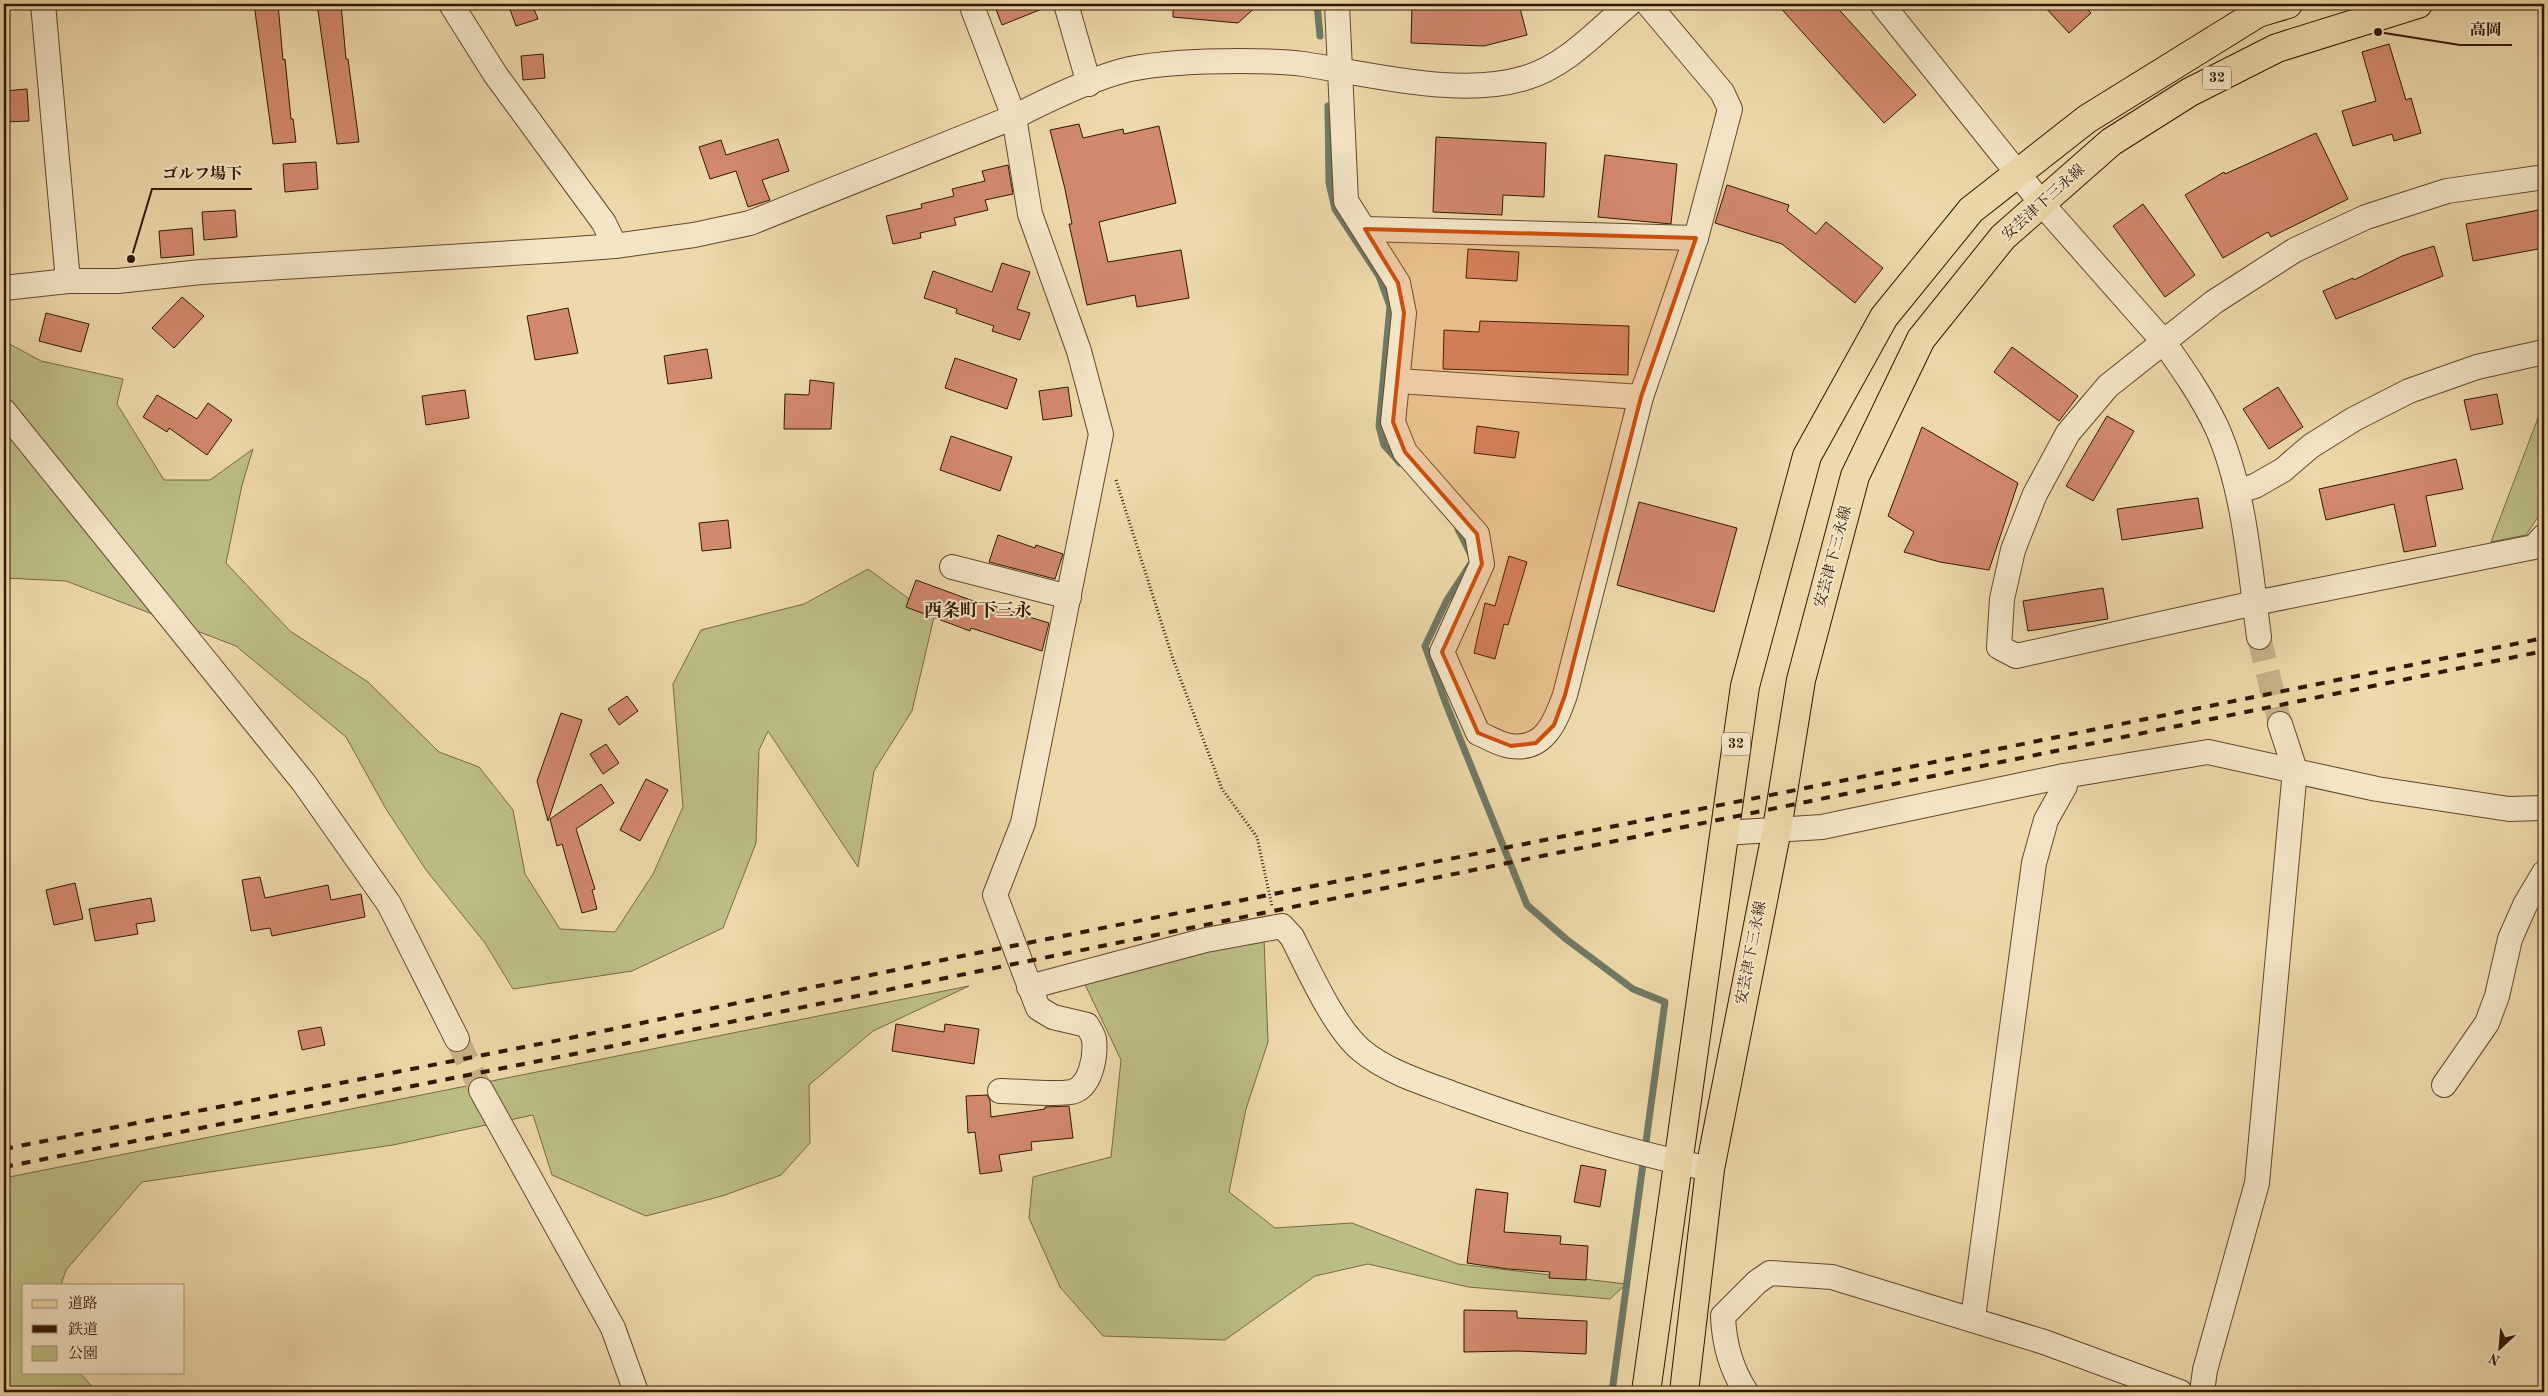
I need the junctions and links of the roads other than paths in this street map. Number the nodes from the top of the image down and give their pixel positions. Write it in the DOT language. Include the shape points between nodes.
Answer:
graph roads {
  1 [pos="43,4"];
  2 [pos="451,4"];
  3 [pos="971,4"];
  4 [pos="1066,4"];
  5 [pos="1337,4"];
  6 [pos="1629,4"];
  7 [pos="1648,4"];
  8 [pos="1882,4"];
  9 [pos="2288,4"];
  10 [pos="2418,4"];
  11 [pos="1341,72"];
  12 [pos="1089,84"];
  13 [pos="1014,117"];
  14 [pos="2020,174"];
  15 [pos="2544,177"];
  16 [pos="2043,204"];
  17 [pos="1365,229"];
  18 [pos="1696,238"];
  19 [pos="615,246"];
  20 [pos="68,281"];
  21 [pos="4,288"];
  22 [pos="2163,341"];
  23 [pos="2544,352"];
  24 [pos="1398,381"];
  25 [pos="1641,397"];
  26 [pos="4,411"];
  27 [pos="2238,491"];
  28 [pos="2544,536"];
  29 [pos="952,567"];
  30 [pos="1069,597"];
  31 [pos="2255,602"];
  32 [pos="2259,637"];
  33 [pos="2280,724"];
  34 [pos="2295,770"];
  35 [pos="2064,776"];
  36 [pos="2544,808"];
  37 [pos="1777,828"];
  38 [pos="1724,833"];
  39 [pos="2544,873"];
  40 [pos="1029,987"];
  41 [pos="457,1039"];
  42 [pos="2444,1085"];
  43 [pos="481,1090"];
  44 [pos="1000,1091"];
  45 [pos="1655,1156"];
  46 [pos="1710,1169"];
  47 [pos="1973,1318"];
  48 [pos="636,1392"];
  49 [pos="1646,1392"];
  50 [pos="1684,1392"];
  51 [pos="1746,1392"];
  52 [pos="2180,1392"];
  53 [pos="2202,1392"];
  1 -- 20 [label="street"];
  2 -- 19 [label="street" via="495,74 604,223"];
  3 -- 13 [label="street"];
  4 -- 12 [label="street"];
  5 -- 11 [label="street"];
  6 -- 11 [label="street" via="1560,63 1524,78 1482,84 1437,84"];
  7 -- 18 [label="street" via="1722,92 1730,109"];
  8 -- 14 [label="street"];
  9 -- 14 [label="main road, 32" via="2258,13 2087,118"];
  10 -- 16 [label="main road, 安芸津下三永線 / 32" via="2278,48 2190,92 2111,142"];
  11 -- 12 [label="street" via="1302,64 1188,61 1128,70"];
  11 -- 17 [label="street" via="1346,201"];
  12 -- 13 [label="street" via="1050,98"];
  13 -- 19 [label="street" via="750,223"];
  13 -- 30 [label="street" via="1030,214 1079,352 1101,434"];
  14 -- 16 [label="street"];
  14 -- 38 [label="main road, 32" via="1971,210 1884,317 1807,456 1745,686"];
  15 -- 22 [label="street" via="2447,192 2366,216 2295,250 2214,302"];
  16 -- 22 [label="street"];
  16 -- 37 [label="main road, 安芸津下三永線 / 32" via="2003,238 1921,339 1855,476 1801,680"];
  17 -- 18 [label="street"];
  17 -- 24 [label="street" via="1398,283 1404,313"];
  18 -- 25 [label="street"];
  19 -- 20 [label="street" via="201,272 118,281"];
  20 -- 21 [label="street"];
  22 -- 27 [label="street" via="2217,428"];
  22 -- 31 [label="street" via="2108,386 2068,433 2035,494 2013,550 2002,599 1999,647 2016,656"];
  23 -- 27 [label="street" via="2477,367 2409,391 2354,419 2311,446 2283,470 2255,486"];
  24 -- 25 [label="street"];
  24 -- 25 [label="street" via="1393,422 1405,452 1478,534 1482,564 1442,652 1478,733 1511,746 1536,743 1554,725 1565,695"];
  26 -- 41 [label="street" via="304,783 390,904"];
  27 -- 31 [label="street"];
  28 -- 31 [label="street" via="2534,547"];
  29 -- 30 [label="street"];
  30 -- 40 [label="street" via="1023,823 995,895"];
  31 -- 32 [label="street"];
  33 -- 34 [label="street"];
  34 -- 35 [label="street" via="2208,752"];
  34 -- 36 [label="street" via="2377,788 2509,809"];
  34 -- 53 [label="street" via="2257,1183 2205,1370"];
  35 -- 37 [label="street" via="1822,826"];
  35 -- 47 [label="street" via="2065,786 2046,820 2034,863"];
  37 -- 38 [label="street"];
  37 -- 46 [label="main road, 安芸津下三永線 / 32"];
  38 -- 45 [label="main road, 32"];
  39 -- 42 [label="street" via="2510,939 2497,996 2487,1023"];
  40 -- 44 [label="street" via="1038,1008 1053,1017 1087,1025 1094,1038 1090,1073 1072,1092"];
  40 -- 45 [label="street" via="1206,940 1282,926 1292,937 1345,1032 1373,1059 1485,1105"];
  43 -- 48 [label="street" via="613,1328"];
  45 -- 46 [label="street"];
  45 -- 49 [label="main road, 32"];
  46 -- 50 [label="main road, 安芸津下三永線 / 32"];
  47 -- 51 [label="street" via="1832,1277 1770,1273 1723,1316 1724,1342"];
  47 -- 52 [label="street"];
}
